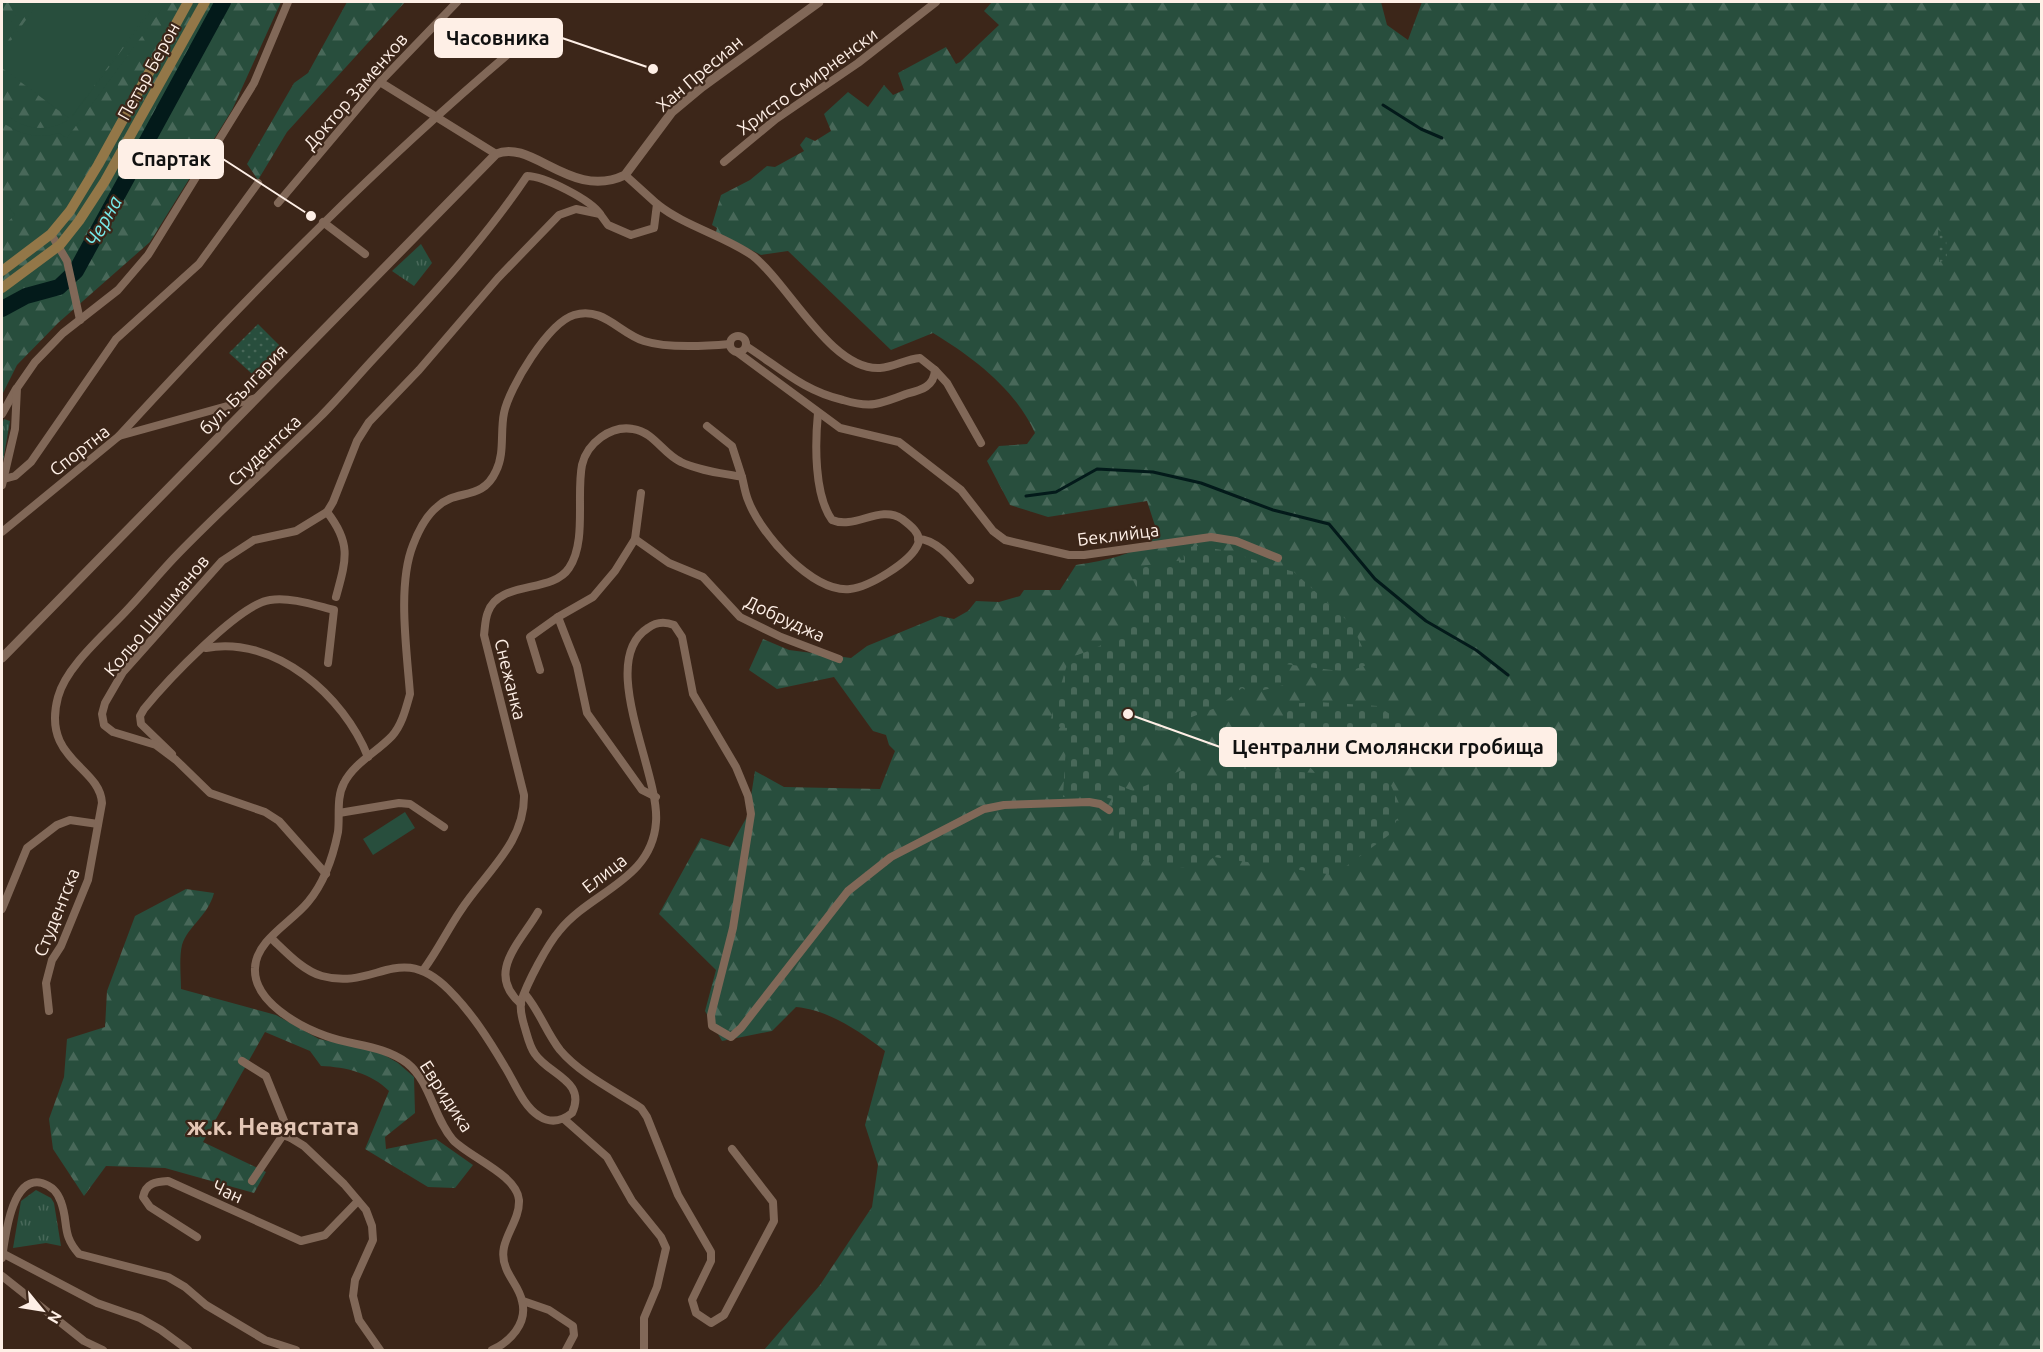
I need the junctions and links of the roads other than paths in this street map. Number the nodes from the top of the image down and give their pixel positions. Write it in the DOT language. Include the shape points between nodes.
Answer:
graph roads {
  1 [pos="188,2"];
  2 [pos="205,2"];
  3 [pos="288,2"];
  4 [pos="457,2"];
  5 [pos="819,2"];
  6 [pos="936,2"];
  7 [pos="537,30"];
  8 [pos="380,82"];
  9 [pos="436,117"];
  10 [pos="496,154"];
  11 [pos="724,162"];
  12 [pos="623,176"];
  13 [pos="258,183"];
  14 [pos="278,203"];
  15 [pos="657,204"];
  16 [pos="600,214"];
  17 [pos="323,222"];
  18 [pos="51,234"];
  19 [pos="60,245"];
  20 [pos="365,254"];
  21 [pos="2,271"];
  22 [pos="2,288"];
  23 [pos="81,320"];
  24 [pos="730,344"];
  25 [pos="746,346"];
  26 [pos="737,352"];
  27 [pos="935,370"];
  28 [pos="17,388"];
  29 [pos="258,398"];
  30 [pos="818,413"];
  31 [pos="2,414"];
  32 [pos="707,426"];
  33 [pos="119,436"];
  34 [pos="981,443"];
  35 [pos="742,477"];
  36 [pos="2,482"];
  37 [pos="641,493"];
  38 [pos="327,512"];
  39 [pos="2,532"];
  40 [pos="635,539"];
  41 [pos="918,539"];
  42 [pos="1278,558"];
  43 [pos="970,580"];
  44 [pos="336,597"];
  45 [pos="558,617"];
  46 [pos="204,648"];
  47 [pos="2,658"];
  48 [pos="839,659"];
  49 [pos="328,663"];
  50 [pos="540,670"];
  51 [pos="368,757"];
  52 [pos="176,760"];
  53 [pos="656,797"];
  54 [pos="1108,810"];
  55 [pos="339,813"];
  56 [pos="98,824"];
  57 [pos="444,827"];
  58 [pos="326,874"];
  59 [pos="2,909"];
  60 [pos="538,912"];
  61 [pos="271,938"];
  62 [pos="424,969"];
  63 [pos="525,994"];
  64 [pos="520,1004"];
  65 [pos="49,1011"];
  66 [pos="242,1061"];
  67 [pos="564,1119"];
  68 [pos="291,1138"];
  69 [pos="732,1149"];
  70 [pos="252,1181"];
  71 [pos="358,1201"];
  72 [pos="196,1237"];
  73 [pos="2,1256"];
  74 [pos="2,1276"];
  75 [pos="523,1301"];
  76 [pos="103,1350"];
  77 [pos="188,1350"];
  78 [pos="296,1350"];
  79 [pos="380,1350"];
  80 [pos="492,1350"];
  81 [pos="566,1350"];
  82 [pos="644,1350"];
  1 -- 18 [label="main road, Петър Берон" via="98,165"];
  2 -- 19 [label="main road, Петър Берон" via="105,181"];
  3 -- 23 [label="street" via="254,83 148,255 118,290"];
  4 -- 8 [label="street, Доктор Заменхов"];
  5 -- 12 [label="street, Хан Пресиан" via="672,112"];
  6 -- 11 [label="street, Христо Смирненски" via="858,63 776,118"];
  7 -- 9 [label="street"];
  8 -- 9 [label="street"];
  8 -- 14 [label="street, Доктор Заменхов"];
  9 -- 10 [label="street"];
  9 -- 17 [label="street"];
  10 -- 12 [label="street, бул. България" via="510,150 579,180 600,183"];
  10 -- 29 [label="street, бул. България"];
  12 -- 15 [label="street"];
  13 -- 36 [label="street" via="199,264 116,339 31,462"];
  15 -- 16 [label="street" via="654,228 631,235 608,225"];
  15 -- 27 [label="street" via="672,217 752,255 805,319 855,362 880,368 920,358"];
  16 -- 38 [label="street" via="576,209 559,215 498,278 369,422"];
  16 -- 56 [label="street, Студентска" via="591,203 527,176 428,302 321,416 174,558 72,670 58,696 55,721 62,747 102,795"];
  17 -- 20 [label="street"];
  17 -- 33 [label="street" via="208,338"];
  18 -- 19 [label="street"];
  18 -- 21 [label="main road, Петър Берон"];
  19 -- 22 [label="main road, Петър Берон"];
  19 -- 23 [label="street"];
  23 -- 28 [label="street" via="35,362"];
  24 -- 25 [label="street" via="738,336"];
  24 -- 26 [label="street"];
  24 -- 51 [label="street, Евридика" via="643,340 602,316 584,314 567,318 545,340 506,401 497,470 476,493 437,506 412,546 406,568 410,694 405,714 393,735"];
  25 -- 26 [label="street"];
  25 -- 27 [label="street" via="816,393 861,405 929,386"];
  26 -- 30 [label="street, Беклийца"];
  27 -- 34 [label="street" via="947,382"];
  28 -- 31 [label="street"];
  28 -- 36 [label="street" via="15,429"];
  29 -- 33 [label="street, Спортна"];
  29 -- 47 [label="street, бул. България"];
  30 -- 41 [label="street" via="816,438 823,505 832,520 848,523 887,513 910,526"];
  30 -- 42 [label="street, Беклийца" via="850,432 899,442 961,490 993,531 1005,540 1084,555 1211,537 1236,541"];
  32 -- 35 [label="street" via="732,446"];
  33 -- 39 [label="street, Спортна"];
  35 -- 41 [label="street" via="748,500 791,561 837,588 866,586 887,574 913,551"];
  35 -- 62 [label="street, Снежанка" via="678,461 652,437 634,429 605,434 593,444 582,463 580,516 570,567 555,578 506,594 488,611 484,635 524,808 502,860 475,889"];
  37 -- 40 [label="street"];
  38 -- 44 [label="street" via="338,526 346,548"];
  38 -- 52 [label="street, Кольо Шишманов" via="296,531 254,540 222,561 123,672 105,703 104,725 112,732 156,746"];
  40 -- 45 [label="street" via="593,597"];
  40 -- 48 [label="street, Добруджа" via="669,563 703,577 740,617"];
  41 -- 43 [label="street" via="936,545"];
  45 -- 50 [label="street" via="530,638"];
  45 -- 53 [label="street" via="577,666 587,713 642,790"];
  46 -- 49 [label="street" via="231,621 259,603 305,602 334,610"];
  46 -- 51 [label="street" via="233,646 280,660 313,680 329,694 360,737"];
  46 -- 52 [label="street" via="140,716 141,724"];
  51 -- 55 [label="street, Евридика" via="343,785"];
  52 -- 58 [label="street, Кольо Шишманов" via="210,793 265,812 279,821"];
  53 -- 54 [label="street, Елица" via="631,707 627,667 630,647 639,634 653,624 667,622 682,637 693,694 736,767 750,804 750,831 733,928 711,1015 712,1026 731,1037 848,891 909,847 970,815 1004,805 1089,802"];
  53 -- 63 [label="street, Елица" via="656,824 637,868 559,930"];
  55 -- 57 [label="street" via="399,802 410,804"];
  55 -- 58 [label="street, Евридика"];
  56 -- 59 [label="street" via="70,820 27,848"];
  56 -- 65 [label="street, Студентска" via="88,880 48,971"];
  58 -- 61 [label="street, Евридика" via="302,910"];
  60 -- 64 [label="street" via="507,961 503,975 510,995"];
  61 -- 62 [label="street" via="321,976 344,979 399,967"];
  61 -- 75 [label="street, Евридика" via="258,953 255,968 257,984 267,1000 308,1028 390,1052 408,1064 422,1079 453,1139 512,1183 519,1198 502,1258"];
  62 -- 67 [label="street" via="442,982 478,1023 538,1116 551,1121"];
  63 -- 64 [label="street, Елица"];
  63 -- 69 [label="street" via="566,1056 641,1108 647,1117 678,1195 711,1252 711,1261 692,1300 696,1313 711,1323 724,1315 775,1213 773,1202"];
  64 -- 67 [label="street" via="536,1056 571,1085 576,1096 572,1113"];
  66 -- 68 [label="street" via="266,1077"];
  67 -- 82 [label="street" via="607,1157 666,1248 644,1318"];
  68 -- 70 [label="street" via="283,1135"];
  68 -- 71 [label="street" via="326,1166"];
  71 -- 72 [label="street, Чан" via="325,1235 301,1241 168,1181 148,1186 143,1197 150,1207"];
  71 -- 79 [label="street" via="370,1219 373,1233 370,1250 353,1287 353,1302 359,1320"];
  73 -- 77 [label="street" via="97,1303 141,1318"];
  73 -- 78 [label="street" via="14,1203 21,1191 40,1182 54,1189 62,1204 69,1243 79,1254 168,1277 265,1340"];
  74 -- 76 [label="street" via="84,1341"];
  75 -- 80 [label="street" via="519,1327 510,1340"];
  75 -- 81 [label="street" via="568,1321 574,1330"];
}
